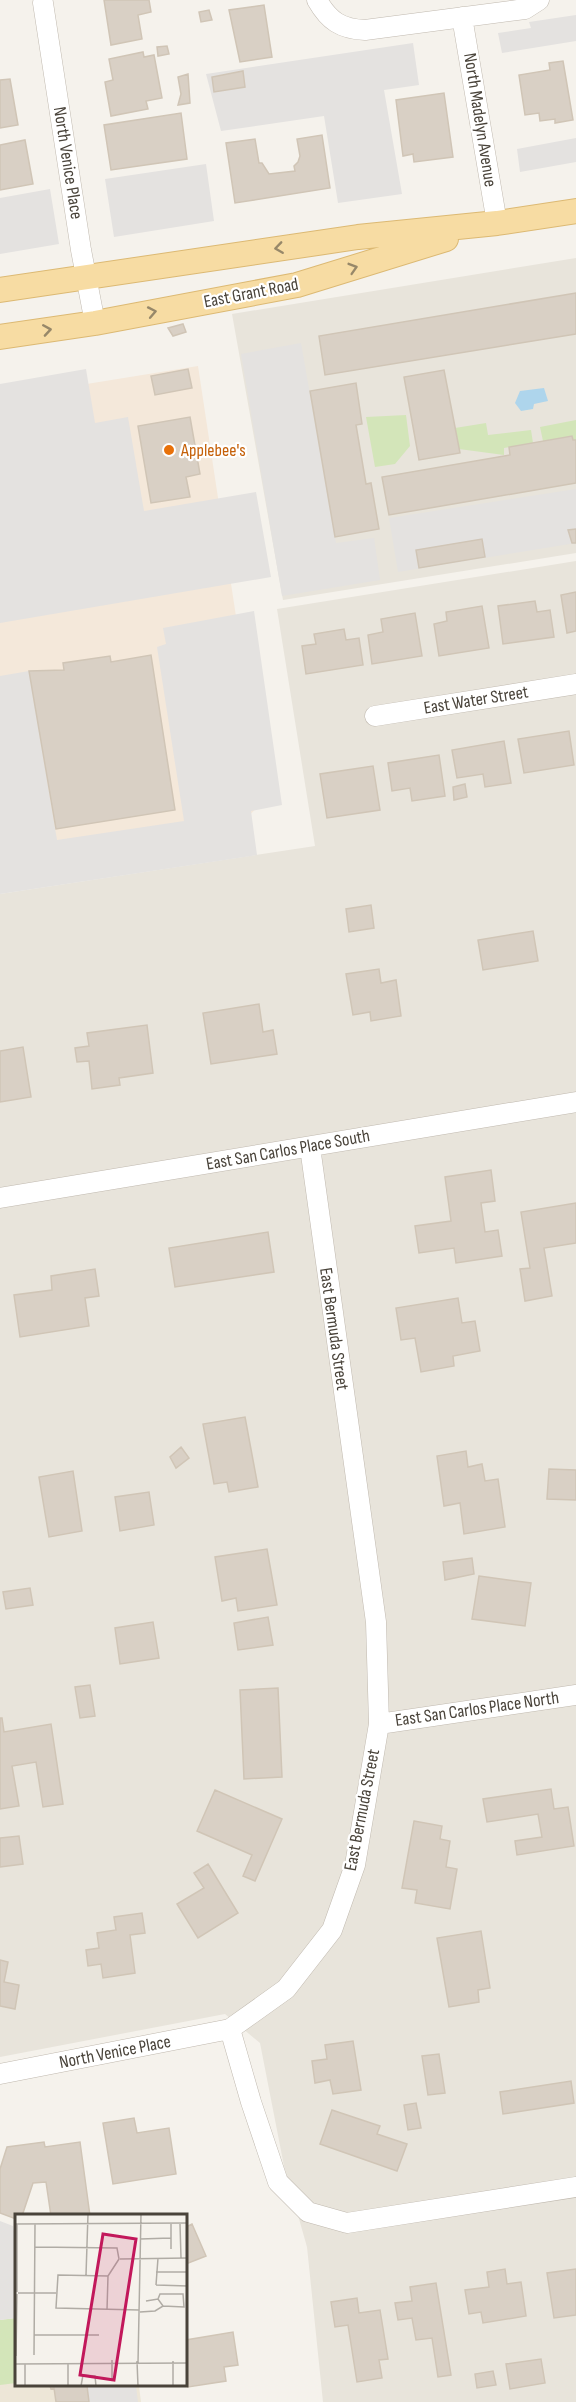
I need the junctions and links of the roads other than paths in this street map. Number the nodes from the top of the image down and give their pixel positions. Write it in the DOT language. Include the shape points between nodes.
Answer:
graph roads {
  1 [pos="316,0"];
  2 [pos="539,0"];
  3 [pos="43,3"];
  4 [pos="462,17"];
  5 [pos="576,211"];
  6 [pos="497,223"];
  7 [pos="86,276"];
  8 [pos="0,290"];
  9 [pos="95,323"];
  10 [pos="0,337"];
  11 [pos="576,684"];
  12 [pos="375,716"];
  13 [pos="576,1102"];
  14 [pos="310,1147"];
  15 [pos="0,1198"];
  16 [pos="576,1695"];
  17 [pos="379,1724"];
  18 [pos="230,2029"];
  19 [pos="0,2074"];
  20 [pos="576,2187"];
  1 -- 4 [label="street" via="338,26 353,29"];
  2 -- 4 [label="street" via="525,9"];
  3 -- 7 [label="street, North Venice Place"];
  4 -- 6 [label="street, North Madelyn Avenue"];
  5 -- 6 [label="main road, East Grant Road"];
  6 -- 7 [label="main road, East Grant Road, one-way" via="358,237"];
  9 -- 6 [label="main road, East Grant Road, one-way" via="297,285"];
  7 -- 8 [label="main road, East Grant Road"];
  7 -- 9 [label="street, North Venice Place"];
  10 -- 9 [label="main road, East Grant Road, one-way"];
  11 -- 12 [label="street, East Water Street"];
  13 -- 14 [label="street, East San Carlos Place South"];
  14 -- 15 [label="street, East San Carlos Place South"];
  14 -- 17 [label="street, East Bermuda Street" via="376,1622"];
  16 -- 17 [label="street, East San Carlos Place North"];
  17 -- 18 [label="street, East Bermuda Street" via="355,1865 332,1930 286,1989"];
  18 -- 19 [label="street, North Venice Place"];
  18 -- 20 [label="street" via="278,2182 308,2212 347,2223"];
}
